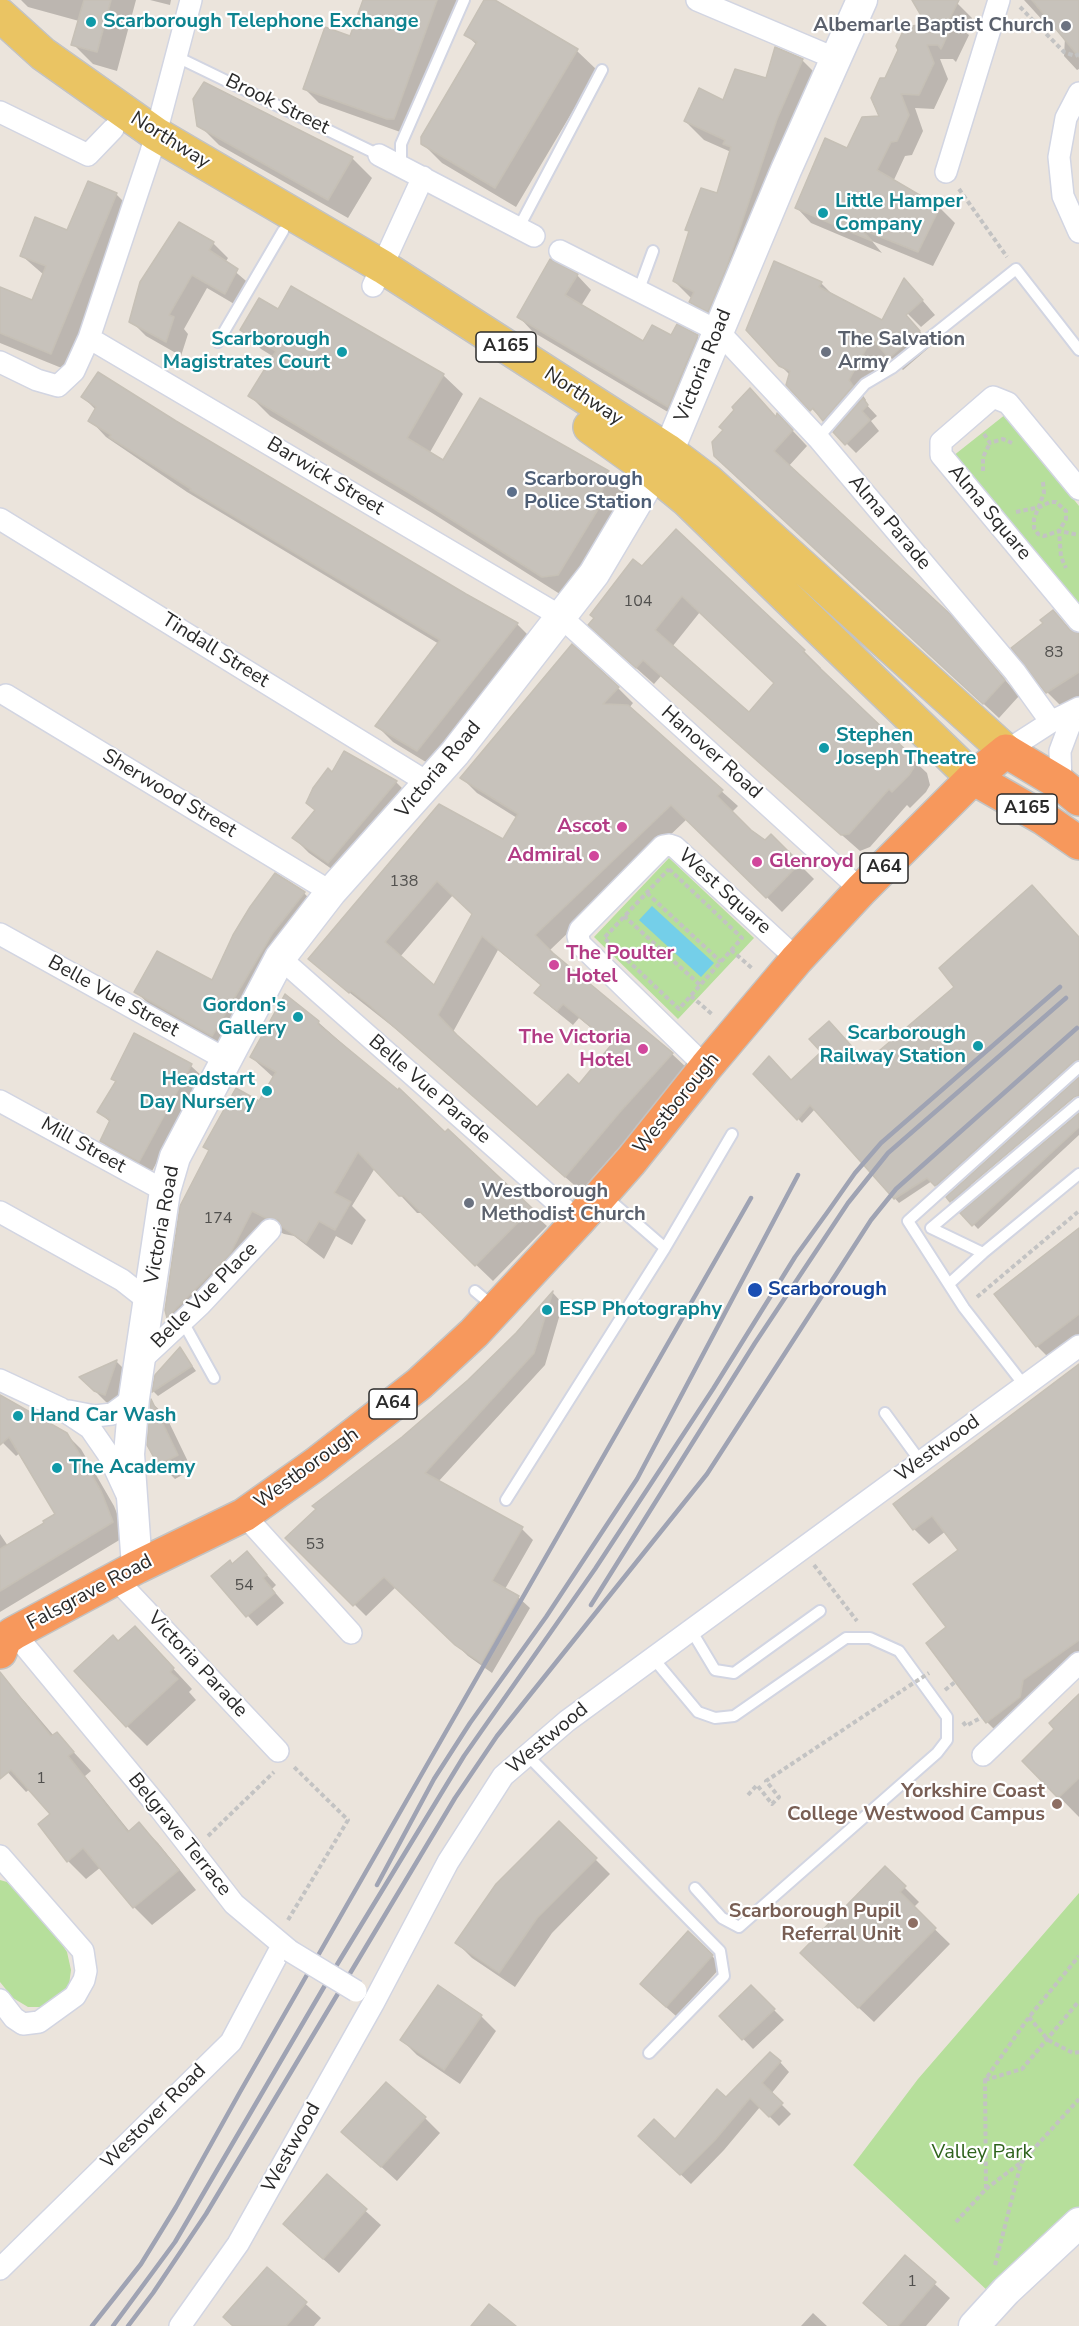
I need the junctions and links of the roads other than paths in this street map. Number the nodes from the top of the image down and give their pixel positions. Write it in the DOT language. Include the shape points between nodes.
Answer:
graph roads {
  1 [pos="191,0"];
  2 [pos="464,0"];
  3 [pos="697,0"];
  4 [pos="862,0"];
  5 [pos="999,0"];
  6 [pos="0,15"];
  7 [pos="0,41"];
  8 [pos="175,56"];
  9 [pos="834,58"];
  10 [pos="602,70"];
  11 [pos="1079,93"];
  12 [pos="0,112"];
  13 [pos="113,129"];
  14 [pos="153,143"];
  15 [pos="379,155"];
  16 [pos="401,167"];
  17 [pos="946,172"];
  18 [pos="423,177"];
  19 [pos="282,231"];
  20 [pos="526,232"];
  21 [pos="1079,232"];
  22 [pos="560,251"];
  23 [pos="653,251"];
  24 [pos="378,276"];
  25 [pos="638,292"];
  26 [pos="718,332"];
  27 [pos="89,338"];
  28 [pos="218,342"];
  29 [pos="1079,350"];
  30 [pos="0,362"];
  31 [pos="818,438"];
  32 [pos="661,462"];
  33 [pos="1079,489"];
  34 [pos="0,519"];
  35 [pos="560,616"];
  36 [pos="1079,621"];
  37 [pos="6,695"];
  38 [pos="1079,710"];
  39 [pos="1051,722"];
  40 [pos="1006,752"];
  41 [pos="973,778"];
  42 [pos="430,784"];
  43 [pos="1070,792"];
  44 [pos="1079,843"];
  45 [pos="861,890"];
  46 [pos="332,892"];
  47 [pos="0,934"];
  48 [pos="280,958"];
  49 [pos="798,959"];
  50 [pos="225,1059"];
  51 [pos="706,1067"];
  52 [pos="1079,1067"];
  53 [pos="0,1101"];
  54 [pos="1079,1103"];
  55 [pos="732,1134"];
  56 [pos="1079,1174"];
  57 [pos="165,1191"];
  58 [pos="602,1193"];
  59 [pos="0,1212"];
  60 [pos="578,1221"];
  61 [pos="931,1228"];
  62 [pos="270,1230"];
  63 [pos="919,1239"];
  64 [pos="665,1248"];
  65 [pos="982,1253"];
  66 [pos="950,1283"];
  67 [pos="150,1302"];
  68 [pos="183,1322"];
  69 [pos="1079,1346"];
  70 [pos="140,1361"];
  71 [pos="214,1378"];
  72 [pos="0,1380"];
  73 [pos="1024,1385"];
  74 [pos="134,1398"];
  75 [pos="60,1408"];
  76 [pos="885,1413"];
  77 [pos="920,1461"];
  78 [pos="506,1500"];
  79 [pos="131,1504"];
  80 [pos="244,1515"];
  81 [pos="177,1549"];
  82 [pos="127,1573"];
  83 [pos="820,1611"];
  84 [pos="691,1630"];
  85 [pos="351,1633"];
  86 [pos="5,1641"];
  87 [pos="653,1658"];
  88 [pos="1079,1663"];
  89 [pos="278,1751"];
  90 [pos="527,1755"];
  91 [pos="983,1755"];
  92 [pos="0,1856"];
  93 [pos="695,1888"];
  94 [pos="283,1946"];
  95 [pos="0,2000"];
  96 [pos="374,2002"];
  97 [pos="649,2053"];
  98 [pos="1079,2223"];
  99 [pos="0,2269"];
  100 [pos="180,2326"];
  101 [pos="974,2326"];
  1 -- 8 [label="street"];
  2 -- 16 [label="lane" via="401,144"];
  3 -- 9 [label="street"];
  4 -- 9 [label="main road, Victoria Road"];
  5 -- 17 [label="street"];
  6 -- 14 [label="main road, Northway / A165"];
  7 -- 13 [label="main road, Northway / A165"];
  8 -- 14 [label="street"];
  8 -- 15 [label="lane, Brook Street"];
  9 -- 26 [label="main road, Victoria Road"];
  10 -- 20 [label="lane"];
  11 -- 21 [label="street" via="1066,118 1059,157 1063,196"];
  12 -- 13 [label="street" via="88,155"];
  13 -- 14 [label="main road, Northway / A165"];
  14 -- 19 [label="main road, Northway / A165"];
  14 -- 24 [label="main road, Northway / A165"];
  14 -- 27 [label="street"];
  15 -- 16 [label="street"];
  16 -- 18 [label="street"];
  18 -- 20 [label="street"];
  18 -- 24 [label="street"];
  19 -- 24 [label="main road, Northway / A165"];
  19 -- 28 [label="lane"];
  22 -- 25 [label="street"];
  23 -- 25 [label="lane"];
  24 -- 32 [label="main road, Northway / A165"];
  25 -- 26 [label="street"];
  26 -- 31 [label="street, Alma Parade"];
  26 -- 32 [label="main road, Victoria Road"];
  27 -- 30 [label="street" via="74,371 58,386"];
  27 -- 35 [label="street, Barwick Street"];
  29 -- 31 [label="lane" via="1016,269 892,368 865,384"];
  31 -- 39 [label="street, Alma Parade" via="1015,672"];
  32 -- 35 [label="main road, Victoria Road" via="594,574"];
  32 -- 40 [label="main road, Northway / A165" via="708,481"];
  32 -- 41 [label="main road, Northway / A165" via="687,500"];
  33 -- 36 [label="street, Alma Square" via="1008,403 993,398 941,442 941,455"];
  34 -- 42 [label="street, Tindall Street"];
  35 -- 42 [label="main road, Victoria Road"];
  35 -- 45 [label="street, Hanover Road"];
  37 -- 46 [label="street, Sherwood Street"];
  38 -- 39 [label="street, Westborough"];
  38 -- 43 [label="street, Westborough" via="1060,752"];
  39 -- 40 [label="street, Westborough"];
  40 -- 41 [label="highway, Westborough / A64"];
  40 -- 43 [label="highway, A165"];
  41 -- 44 [label="highway, A165"];
  41 -- 45 [label="highway, Westborough / A64"];
  42 -- 46 [label="main road, Victoria Road"];
  45 -- 49 [label="highway, Westborough / A64"];
  46 -- 48 [label="main road, Victoria Road"];
  47 -- 50 [label="street, Belle Vue Street"];
  48 -- 50 [label="main road, Victoria Road"];
  48 -- 60 [label="street, Belle Vue Parade"];
  49 -- 51 [label="highway, Westborough / A64"];
  49 -- 51 [label="street, West Square" via="669,844 580,930 580,944"];
  50 -- 57 [label="main road, Victoria Road" via="175,1157"];
  51 -- 58 [label="highway, Westborough / A64"];
  52 -- 63 [label="lane" via="908,1221"];
  53 -- 57 [label="street, Mill Street"];
  54 -- 61 [label="lane"];
  55 -- 64 [label="lane"];
  56 -- 65 [label="lane"];
  57 -- 67 [label="main road, Victoria Road"];
  58 -- 60 [label="highway, Westborough / A64"];
  58 -- 64 [label="lane"];
  59 -- 67 [label="street" via="122,1280"];
  60 -- 80 [label="highway, Westborough / A64" via="486,1300 419,1384"];
  61 -- 63 [label="lane"];
  61 -- 65 [label="lane"];
  62 -- 68 [label="street, Belle Vue Place"];
  63 -- 66 [label="lane"];
  64 -- 78 [label="lane"];
  65 -- 66 [label="lane"];
  66 -- 73 [label="lane" via="964,1308"];
  67 -- 70 [label="main road, Victoria Road"];
  68 -- 70 [label="street, Belle Vue Place"];
  68 -- 71 [label="lane"];
  69 -- 73 [label="street, Westwood"];
  70 -- 74 [label="main road, Victoria Road"];
  72 -- 75 [label="street"];
  73 -- 77 [label="street, Westwood"];
  74 -- 75 [label="street" via="112,1414 95,1416"];
  74 -- 79 [label="main road, Victoria Road" via="129,1454"];
  75 -- 79 [label="street" via="90,1428 108,1454"];
  76 -- 77 [label="lane"];
  77 -- 84 [label="street, Westwood"];
  79 -- 82 [label="main road, Victoria Road"];
  80 -- 81 [label="highway, Westborough / A64"];
  80 -- 85 [label="street"];
  81 -- 82 [label="highway, Falsgrave Road / A64"];
  82 -- 86 [label="highway, Falsgrave Road / A64"];
  82 -- 89 [label="street, Victoria Parade"];
  83 -- 84 [label="lane" via="735,1673 715,1670"];
  84 -- 87 [label="street, Westwood"];
  86 -- 94 [label="street, Belgrave Terrace" via="193,1851 234,1904"];
  87 -- 90 [label="street, Westwood"];
  87 -- 93 [label="lane" via="698,1712 715,1718 734,1716 846,1638 870,1638 899,1651 947,1717 947,1740 937,1753 739,1927 722,1918"];
  88 -- 91 [label="street"];
  90 -- 96 [label="street, Westwood" via="503,1776 448,1863"];
  90 -- 97 [label="lane" via="720,1951 724,1976"];
  92 -- 95 [label="street" via="83,1951 86,1971 75,1996 39,2022 23,2024"];
  94 -- 96 [label="street, Belgrave Terrace, bridge"];
  94 -- 99 [label="street, Westover Road" via="231,2042"];
  96 -- 100 [label="street, Westwood" via="238,2244"];
  98 -- 101 [label="main road"];
}
